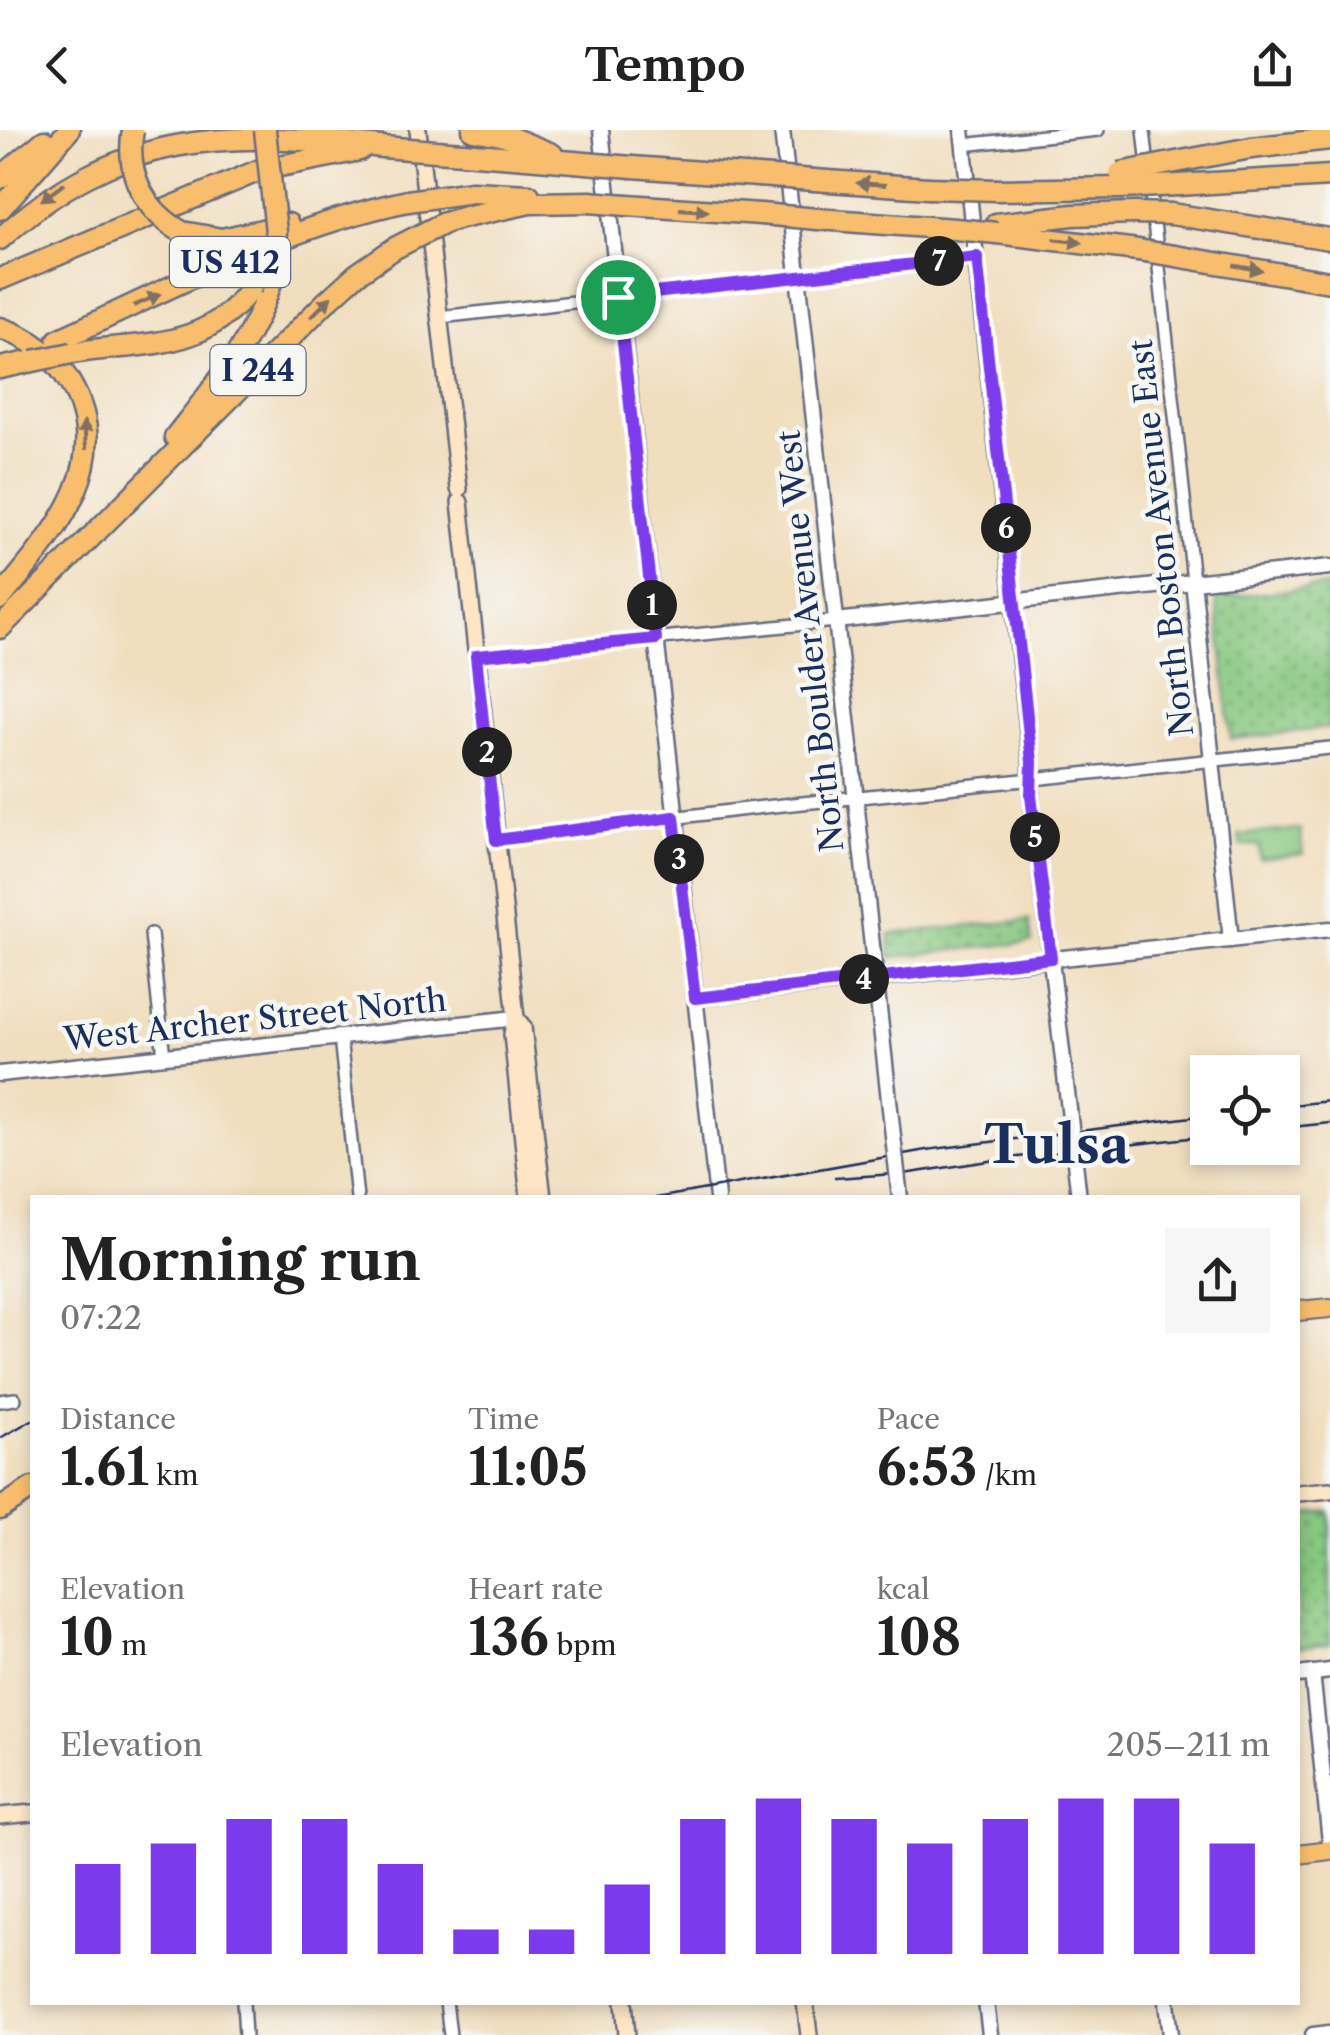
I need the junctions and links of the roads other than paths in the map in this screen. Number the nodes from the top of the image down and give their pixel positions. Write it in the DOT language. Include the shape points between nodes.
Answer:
graph roads {
  1 [pos="58,130"];
  2 [pos="69,130"];
  3 [pos="133,130"];
  4 [pos="265,130"];
  5 [pos="418,130"];
  6 [pos="473,130"];
  7 [pos="600,130"];
  8 [pos="782,130"];
  9 [pos="1098,130"];
  10 [pos="1144,130"];
  11 [pos="962,138"];
  12 [pos="1330,139"];
  13 [pos="382,146"];
  14 [pos="574,162"];
  15 [pos="1320,177"];
  16 [pos="0,178"];
  17 [pos="1120,181"];
  18 [pos="272,202"];
  19 [pos="408,202"];
  20 [pos="589,202"];
  21 [pos="0,209"];
  22 [pos="996,228"];
  23 [pos="0,239"];
  24 [pos="1330,239"];
  25 [pos="977,257"];
  26 [pos="798,277"];
  27 [pos="0,280"];
  28 [pos="1326,281"];
  29 [pos="618,297"];
  30 [pos="440,316"];
  31 [pos="0,328"];
  32 [pos="65,346"];
  33 [pos="0,367"];
  34 [pos="127,498"];
  35 [pos="1330,567"];
  36 [pos="1193,581"];
  37 [pos="7,591"];
  38 [pos="1014,604"];
  39 [pos="836,622"];
  40 [pos="0,628"];
  41 [pos="656,639"];
  42 [pos="476,656"];
  43 [pos="1330,748"];
  44 [pos="1212,760"];
  45 [pos="1032,778"];
  46 [pos="855,798"];
  47 [pos="674,817"];
  48 [pos="496,840"];
  49 [pos="1330,928"];
  50 [pos="151,934"];
  51 [pos="1231,940"];
  52 [pos="1051,958"];
  53 [pos="874,978"];
  54 [pos="695,998"];
  55 [pos="516,1018"];
  56 [pos="340,1037"];
  57 [pos="164,1057"];
  58 [pos="0,1074"];
  59 [pos="717,1194"];
  60 [pos="356,1195"];
  61 [pos="529,1195"];
  62 [pos="543,1195"];
  63 [pos="900,1195"];
  64 [pos="1080,1195"];
  65 [pos="1330,1308"];
  66 [pos="1300,1311"];
  67 [pos="15,1399"];
  68 [pos="0,1402"];
  69 [pos="30,1489"];
  70 [pos="1330,1490"];
  71 [pos="1300,1493"];
  72 [pos="0,1509"];
  73 [pos="1330,1671"];
  74 [pos="1305,1674"];
  75 [pos="30,1813"];
  76 [pos="0,1816"];
  77 [pos="1330,1842"];
  78 [pos="1330,1850"];
  79 [pos="1300,1854"];
  80 [pos="243,2005"];
  81 [pos="446,2005"];
  82 [pos="624,2005"];
  83 [pos="805,2005"];
  84 [pos="986,2005"];
  85 [pos="1167,2005"];
  86 [pos="244,2032"];
  87 [pos="1330,2033"];
  88 [pos="450,2035"];
  89 [pos="628,2035"];
  90 [pos="809,2035"];
  91 [pos="990,2035"];
  92 [pos="1171,2035"];
  93 [pos="1313,2035"];
  1 -- 16 [label="highway"];
  2 -- 21 [label="highway"];
  3 -- 19 [label="highway, bridge" via="130,157 152,209 200,238 235,238 351,206"];
  4 -- 18 [label="highway, bridge"];
  5 -- 30 [label="main road"];
  6 -- 14 [label="highway"];
  7 -- 29 [label="street"];
  8 -- 26 [label="street, North Boulder Avenue West"];
  9 -- 11 [label="street"];
  10 -- 36 [label="street, North Boston Avenue East"];
  11 -- 25 [label="street"];
  12 -- 17 [label="highway, bridge" via="1176,162"];
  13 -- 14 [label="highway, bridge"];
  13 -- 23 [label="highway, one-way" via="240,132 157,142 75,177"];
  13 -- 27 [label="highway, US 412" via="260,170"];
  17 -- 14 [label="highway, one-way, bridge" via="1024,190 928,188"];
  15 -- 17 [label="highway, bridge" via="1178,186"];
  18 -- 32 [label="highway, bridge" via="265,257 250,290 222,319 183,338"];
  18 -- 34 [label="highway, bridge" via="273,278 263,310 244,348"];
  19 -- 20 [label="highway, US 412, bridge" via="488,190"];
  32 -- 19 [label="highway, US 412, one-way" via="284,238"];
  20 -- 22 [label="highway, I 244, one-way, bridge"];
  34 -- 20 [label="highway, I 244, one-way, bridge" via="340,288 395,248 465,217 530,203"];
  22 -- 24 [label="highway, bridge" via="1072,215 1171,214"];
  22 -- 28 [label="highway, one-way, bridge"];
  25 -- 26 [label="street"];
  25 -- 38 [label="street"];
  26 -- 29 [label="street"];
  26 -- 39 [label="street, North Boulder Avenue West"];
  29 -- 30 [label="street"];
  29 -- 41 [label="street"];
  30 -- 42 [label="main road"];
  37 -- 31 [label="highway, one-way" via="76,496 87,442 76,392 47,353"];
  32 -- 33 [label="highway, US 412"];
  34 -- 40 [label="highway, I 244"];
  35 -- 36 [label="street"];
  36 -- 38 [label="street"];
  36 -- 44 [label="street, North Boston Avenue East"];
  38 -- 39 [label="street"];
  38 -- 45 [label="street"];
  39 -- 41 [label="street"];
  39 -- 46 [label="street, North Boulder Avenue West"];
  41 -- 42 [label="street"];
  41 -- 47 [label="street"];
  42 -- 48 [label="main road"];
  43 -- 44 [label="street"];
  44 -- 45 [label="street"];
  44 -- 51 [label="street, North Boston Avenue East"];
  45 -- 46 [label="street"];
  45 -- 52 [label="street"];
  46 -- 47 [label="street"];
  46 -- 53 [label="street, North Boulder Avenue West"];
  47 -- 48 [label="street"];
  47 -- 54 [label="street"];
  48 -- 55 [label="main road"];
  49 -- 51 [label="street"];
  50 -- 57 [label="street"];
  51 -- 52 [label="street"];
  52 -- 53 [label="street"];
  52 -- 64 [label="street, bridge"];
  53 -- 54 [label="street"];
  53 -- 63 [label="street, North Boulder Avenue West, bridge"];
  54 -- 59 [label="street"];
  55 -- 56 [label="street, West Archer Street North"];
  55 -- 61 [label="main road" via="512,1034"];
  55 -- 62 [label="main road" via="523,1027"];
  56 -- 57 [label="street, West Archer Street North"];
  56 -- 60 [label="street"];
  57 -- 58 [label="street, West Archer Street North"];
  65 -- 66 [label="main road"];
  67 -- 68 [label="street"];
  69 -- 72 [label="highway"];
  70 -- 71 [label="main road"];
  73 -- 74 [label="street"];
  74 -- 77 [label="street"];
  75 -- 76 [label="main road"];
  78 -- 79 [label="main road"];
  80 -- 86 [label="street"];
  81 -- 88 [label="street"];
  82 -- 89 [label="main road"];
  83 -- 90 [label="main road"];
  84 -- 91 [label="street"];
  85 -- 92 [label="street"];
  87 -- 93 [label="street"];
}
